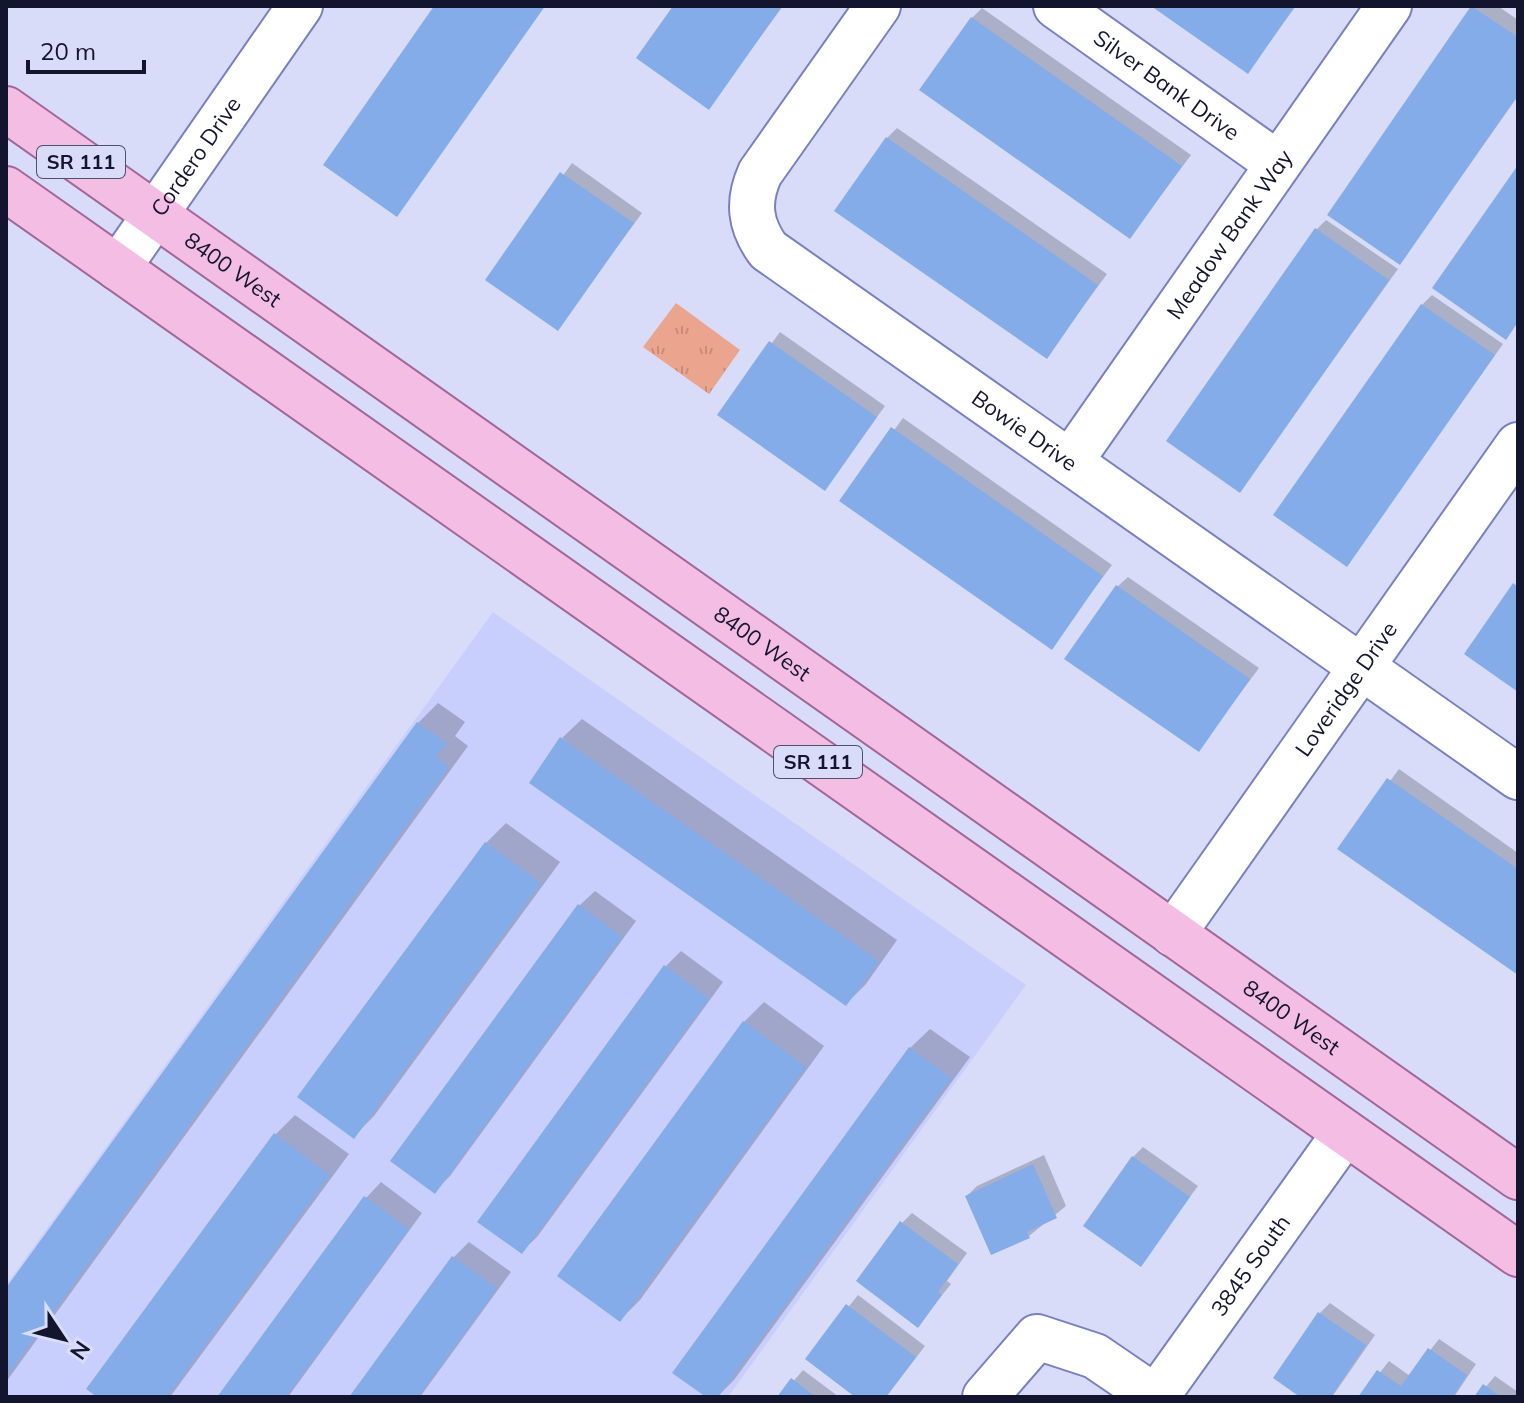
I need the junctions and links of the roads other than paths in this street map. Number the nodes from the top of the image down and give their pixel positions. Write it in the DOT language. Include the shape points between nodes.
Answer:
graph roads {
  1 [pos="300,6"];
  2 [pos="878,6"];
  3 [pos="1056,6"];
  4 [pos="1389,6"];
  5 [pos="6,109"];
  6 [pos="1278,164"];
  7 [pos="6,189"];
  8 [pos="156,215"];
  9 [pos="118,268"];
  10 [pos="1518,445"];
  11 [pos="1070,462"];
  12 [pos="1362,666"];
  13 [pos="1518,777"];
  14 [pos="1173,934"];
  15 [pos="1345,1133"];
  16 [pos="1518,1177"];
  17 [pos="1518,1254"];
  18 [pos="985,1397"];
  19 [pos="1156,1397"];
  1 -- 8 [label="street, Cordero Drive"];
  2 -- 11 [label="street, Bowie Drive" via="760,173 751,203 758,236 783,262"];
  3 -- 6 [label="street, Silver Bank Drive"];
  4 -- 6 [label="street, Meadow Bank Way"];
  5 -- 8 [label="main road, 8400 West / SR 111"];
  6 -- 11 [label="street, Meadow Bank Way"];
  7 -- 9 [label="main road, SR 111"];
  8 -- 9 [label="street, Cordero Drive"];
  8 -- 14 [label="main road, 8400 West / SR 111"];
  9 -- 15 [label="main road, SR 111"];
  10 -- 12 [label="street, Loveridge Drive"];
  11 -- 12 [label="street, Bowie Drive"];
  12 -- 13 [label="street, Bowie Drive"];
  12 -- 14 [label="street, Loveridge Drive"];
  14 -- 16 [label="main road, 8400 West / SR 111"];
  15 -- 17 [label="main road, SR 111"];
  15 -- 19 [label="street, 3845 South"];
  18 -- 19 [label="street" via="1037,1337 1095,1356"];
}
